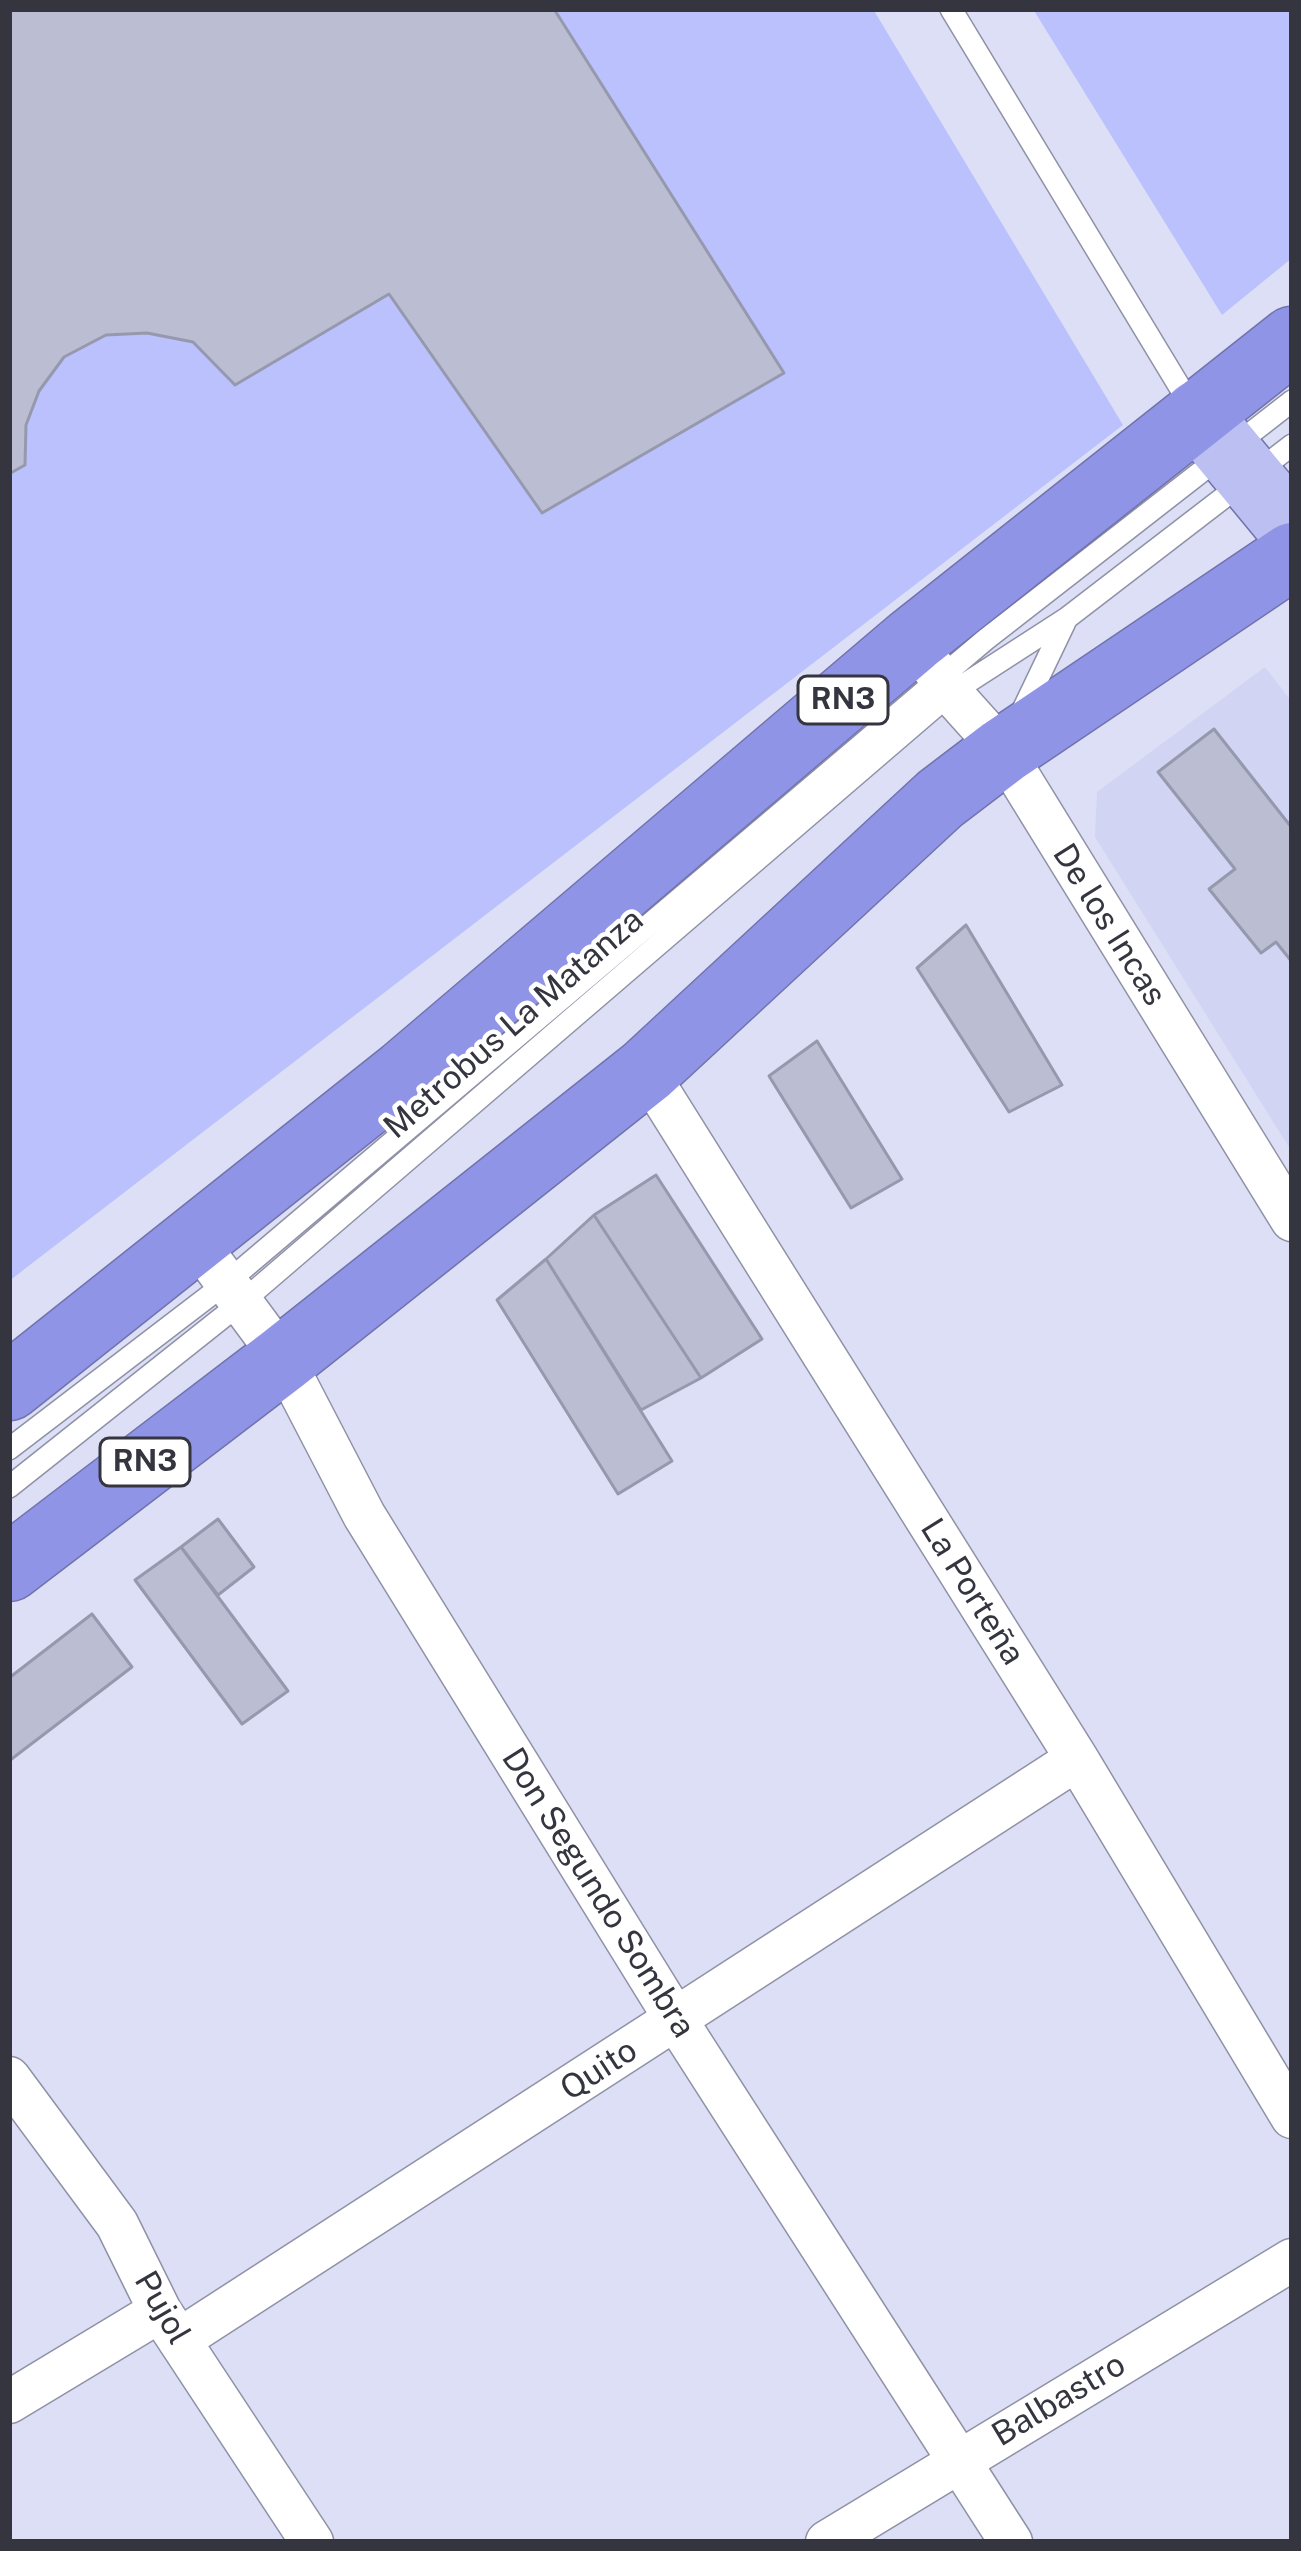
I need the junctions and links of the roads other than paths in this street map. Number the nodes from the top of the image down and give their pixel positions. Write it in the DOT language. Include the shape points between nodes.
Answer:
graph roads {
  1 [pos="951,9"];
  2 [pos="1292,340"];
  3 [pos="1292,401"];
  4 [pos="1241,446"];
  5 [pos="1292,529"];
  6 [pos="1292,556"];
  7 [pos="1067,618"];
  8 [pos="935,670"];
  9 [pos="1003,751"];
  10 [pos="622,944"];
  11 [pos="581,973"];
  12 [pos="646,1070"];
  13 [pos="404,1073"];
  14 [pos="321,1173"];
  15 [pos="1292,1220"];
  16 [pos="220,1266"];
  17 [pos="283,1359"];
  18 [pos="9,1387"];
  19 [pos="9,1449"];
  20 [pos="9,1487"];
  21 [pos="9,1568"];
  22 [pos="1077,1759"];
  23 [pos="676,2020"];
  24 [pos="9,2078"];
  25 [pos="1292,2117"];
  26 [pos="1292,2260"];
  27 [pos="170,2326"];
  28 [pos="9,2402"];
  29 [pos="961,2459"];
  30 [pos="312,2542"];
  31 [pos="827,2542"];
  32 [pos="1010,2542"];
  1 -- 4 [label="lane"];
  2 -- 4 [label="highway, RN3"];
  3 -- 4 [label="lane, Metrobus La Matanza"];
  4 -- 5 [label="main road"];
  4 -- 7 [label="lane, Metrobus La Matanza"];
  4 -- 8 [label="highway, RN3"];
  6 -- 9 [label="highway, RN3"];
  7 -- 8 [label="lane, Metrobus La Matanza"];
  7 -- 9 [label="lane, Metrobus La Matanza"];
  8 -- 9 [label="street, De los Incas"];
  8 -- 10 [label="lane, Metrobus La Matanza"];
  8 -- 13 [label="highway, RN3"];
  8 -- 16 [label="lane, Metrobus La Matanza"];
  9 -- 12 [label="highway, RN3"];
  9 -- 15 [label="street, De los Incas"];
  10 -- 11 [label="lane, Metrobus La Matanza"];
  10 -- 16 [label="lane, Metrobus La Matanza"];
  11 -- 13 [label="lane, Metrobus La Matanza"];
  11 -- 14 [label="lane, Metrobus La Matanza"];
  12 -- 17 [label="highway, RN3"];
  12 -- 22 [label="street, La Porteña"];
  13 -- 16 [label="highway, RN3"];
  16 -- 17 [label="street, Don Segundo Sombra"];
  16 -- 18 [label="highway, RN3"];
  16 -- 19 [label="lane, Metrobus La Matanza"];
  16 -- 20 [label="lane, Metrobus La Matanza"];
  17 -- 21 [label="highway, RN3"];
  17 -- 23 [label="street, Don Segundo Sombra" via="364,1515"];
  22 -- 23 [label="street, Quito"];
  22 -- 25 [label="street, La Porteña"];
  23 -- 27 [label="street, Quito"];
  23 -- 29 [label="street, Don Segundo Sombra"];
  24 -- 27 [label="street, Pujol" via="117,2224"];
  26 -- 29 [label="street, Balbastro"];
  27 -- 28 [label="street, Quito"];
  27 -- 30 [label="street, Pujol"];
  29 -- 31 [label="street, Balbastro"];
  29 -- 32 [label="street, Don Segundo Sombra"];
}
